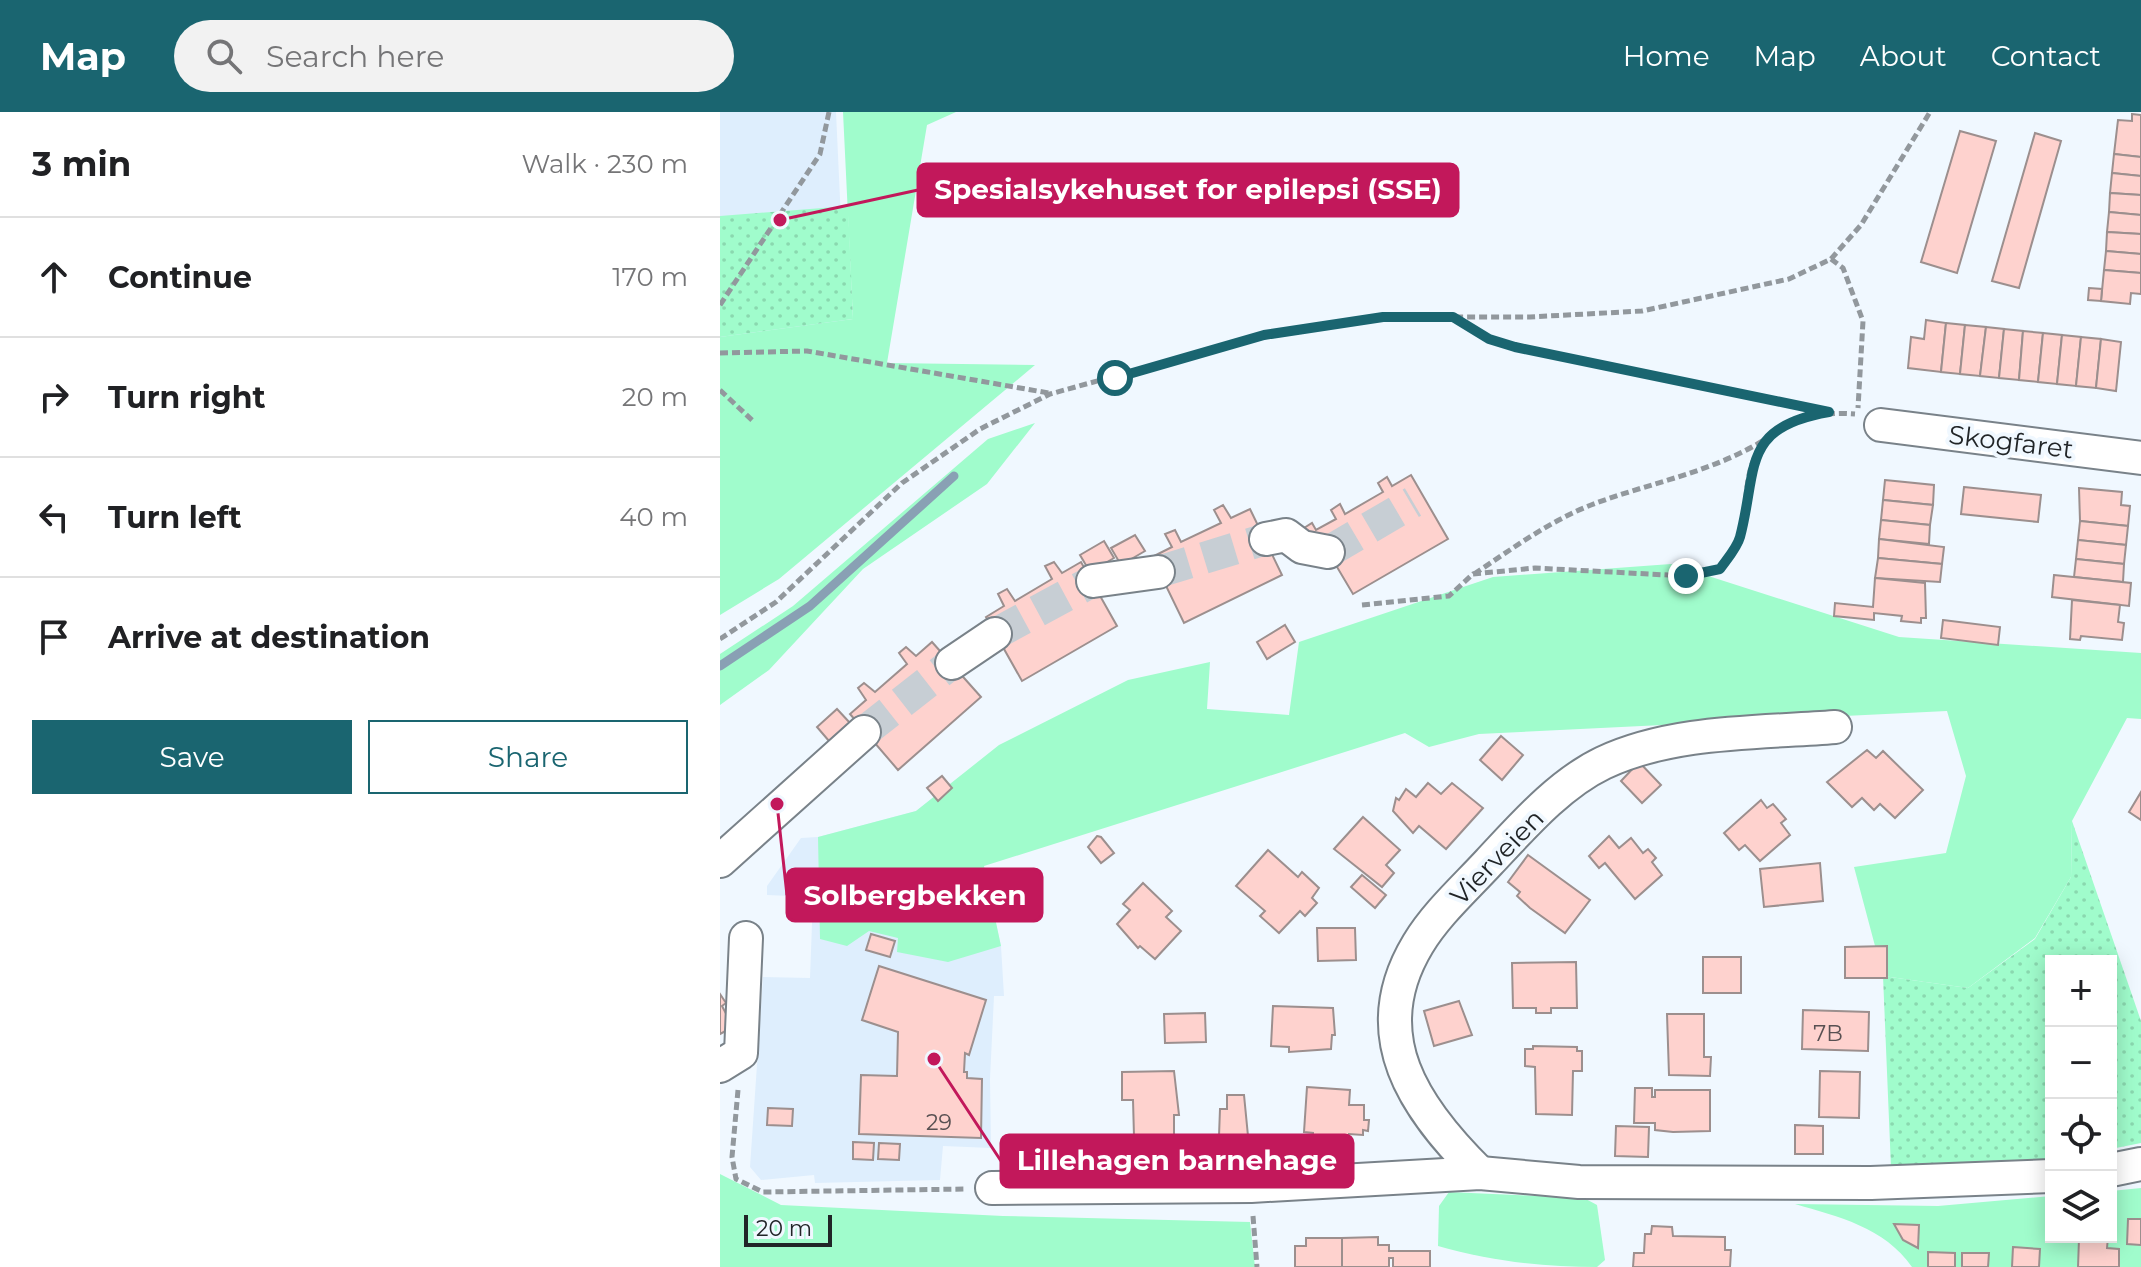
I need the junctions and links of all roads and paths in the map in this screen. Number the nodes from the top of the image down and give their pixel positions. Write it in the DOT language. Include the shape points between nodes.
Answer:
graph roads {
  1 [pos="829,112"];
  2 [pos="1930,112"];
  3 [pos="1831,259"];
  4 [pos="720,305"];
  5 [pos="1453,317"];
  6 [pos="720,353"];
  7 [pos="720,390"];
  8 [pos="1050,394"];
  9 [pos="1829,412"];
  10 [pos="754,422"];
  11 [pos="1881,425"];
  12 [pos="1767,438"];
  13 [pos="2141,458"];
  14 [pos="1266,539"];
  15 [pos="1328,552"];
  16 [pos="1158,572"];
  17 [pos="1473,574"];
  18 [pos="1093,581"];
  19 [pos="1362,605"];
  20 [pos="995,634"];
  21 [pos="720,639"];
  22 [pos="952,663"];
  23 [pos="1835,727"];
  24 [pos="864,732"];
  25 [pos="720,861"];
  26 [pos="746,938"];
  27 [pos="730,1059"];
  28 [pos="2141,1164"];
  29 [pos="2117,1169"];
  30 [pos="1480,1173"];
  31 [pos="2045,1176"];
  32 [pos="1251,1186"];
  33 [pos="992,1188"];
  34 [pos="1257,1267"];
  1 -- 4 [label="path" via="820,154"];
  2 -- 3 [label="path" via="1861,225"];
  3 -- 5 [label="path" via="1789,279 1642,311"];
  3 -- 9 [label="path" via="1843,268 1863,321 1856,403 1863,415"];
  5 -- 8 [label="path" via="1383,317 1264,335"];
  5 -- 9 [label="path" via="1489,339 1515,347"];
  6 -- 8 [label="path" via="807,351"];
  7 -- 10 [label="path"];
  8 -- 21 [label="path" via="980,429 902,483 776,602"];
  9 -- 12 [label="path" via="1786,424"];
  11 -- 13 [label="street, Skogfaret"];
  12 -- 17 [label="path" via="1715,465 1588,506 1544,527"];
  12 -- 17 [label="path" via="1752,463 1740,540 1720,569 1686,576 1535,568"];
  14 -- 15 [label="street" via="1286,535 1302,547"];
  16 -- 18 [label="street"];
  17 -- 19 [label="path" via="1449,596"];
  20 -- 22 [label="street"];
  23 -- 30 [label="street, Vierveien" via="1690,740 1602,764 1549,802 1440,915 1417,945 1401,985 1394,1031 1404,1073 1425,1114"];
  24 -- 25 [label="street"];
  26 -- 27 [label="street"];
  27 -- 33 [label="path" via="736,1179 763,1192"];
  28 -- 29 [label="street"];
  30 -- 31 [label="street" via="1579,1182 1856,1183"];
  30 -- 32 [label="street"];
  32 -- 33 [label="street"];
  32 -- 34 [label="path"];
}
